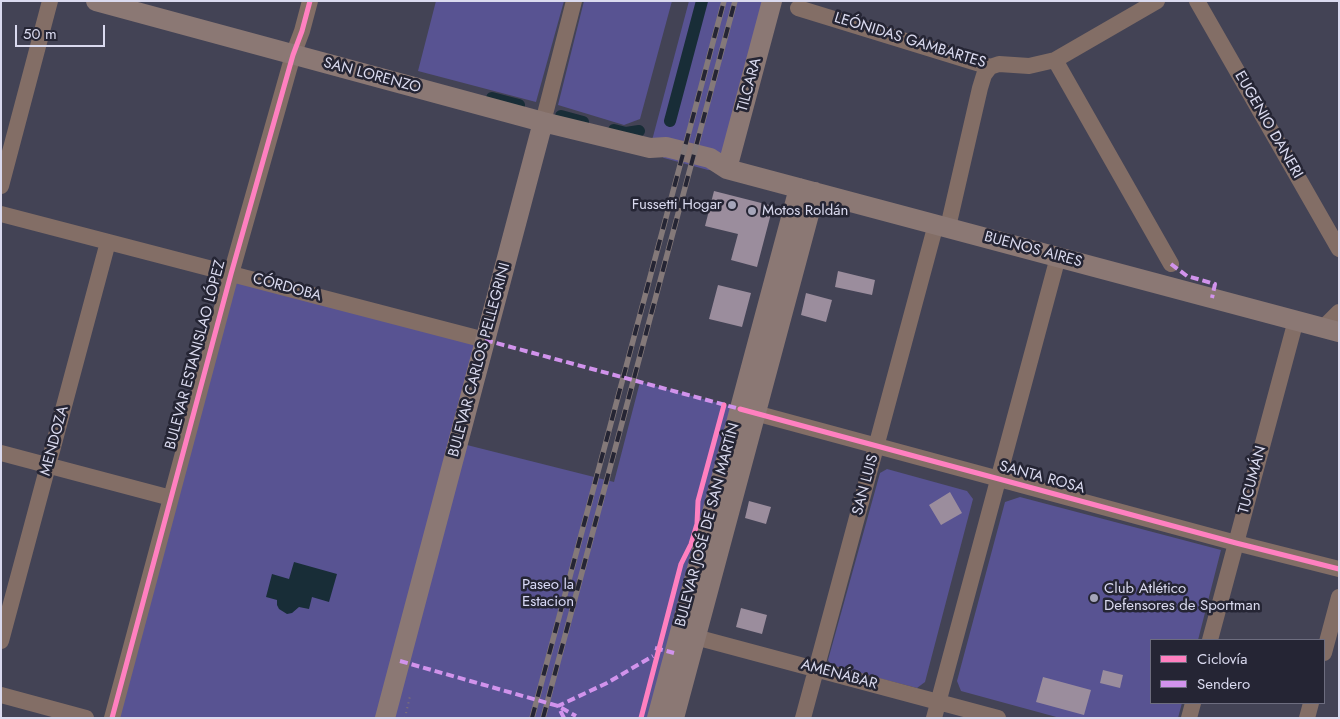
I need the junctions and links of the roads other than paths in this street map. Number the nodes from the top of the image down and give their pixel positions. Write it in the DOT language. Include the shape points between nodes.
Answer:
graph roads {
  1 [pos="50,1"];
  2 [pos="302,1"];
  3 [pos="310,1"];
  4 [pos="574,1"];
  5 [pos="772,1"];
  6 [pos="1158,1"];
  7 [pos="1197,1"];
  8 [pos="101,2"];
  9 [pos="798,8"];
  10 [pos="293,55"];
  11 [pos="1055,60"];
  12 [pos="990,67"];
  13 [pos="543,122"];
  14 [pos="682,157"];
  15 [pos="727,169"];
  16 [pos="1,186"];
  17 [pos="807,190"];
  18 [pos="1,214"];
  19 [pos="942,226"];
  20 [pos="108,242"];
  21 [pos="1339,249"];
  22 [pos="1058,256"];
  23 [pos="1171,264"];
  24 [pos="231,274"];
  25 [pos="1339,312"];
  26 [pos="1296,320"];
  27 [pos="1331,330"];
  28 [pos="486,340"];
  29 [pos="748,411"];
  30 [pos="876,446"];
  31 [pos="1,453"];
  32 [pos="48,466"];
  33 [pos="998,479"];
  34 [pos="171,498"];
  35 [pos="1236,543"];
  36 [pos="1339,569"];
  37 [pos="1339,597"];
  38 [pos="688,635"];
  39 [pos="1210,639"];
  40 [pos="1,641"];
  41 [pos="1325,650"];
  42 [pos="816,669"];
  43 [pos="1,695"];
  44 [pos="938,702"];
  45 [pos="1193,704"];
  46 [pos="1311,704"];
  47 [pos="86,718"];
  48 [pos="112,718"];
  49 [pos="385,718"];
  50 [pos="657,718"];
  51 [pos="674,718"];
  52 [pos="804,718"];
  53 [pos="934,718"];
  54 [pos="998,718"];
  55 [pos="1189,718"];
  56 [pos="1307,718"];
  1 -- 16 [label="street"];
  2 -- 10 [label="street, BULEVAR ESTANISLAO LÓPEZ"];
  3 -- 10 [label="street, BULEVAR ESTANISLAO LÓPEZ"];
  4 -- 13 [label="street, BULEVAR CARLOS PELLEGRINI"];
  5 -- 15 [label="main road, TILCARA"];
  6 -- 11 [label="street, LEÓNIDAS GAMBARTES"];
  7 -- 21 [label="street, EUGENIO DANERI"];
  8 -- 10 [label="main road, SAN LORENZO"];
  9 -- 12 [label="street, LEÓNIDAS GAMBARTES"];
  10 -- 13 [label="main road, SAN LORENZO"];
  10 -- 24 [label="street, BULEVAR ESTANISLAO LÓPEZ"];
  11 -- 12 [label="street, LEÓNIDAS GAMBARTES" via="1029,66 1000,64"];
  11 -- 23 [label="street"];
  12 -- 19 [label="street, SAN LUIS" via="984,74"];
  13 -- 14 [label="main road, SAN LORENZO" via="650,148 664,158"];
  13 -- 28 [label="main road, BULEVAR CARLOS PELLEGRINI"];
  14 -- 15 [label="main road, BUENOS AIRES" via="708,170"];
  15 -- 17 [label="main road, BUENOS AIRES"];
  17 -- 19 [label="main road, BUENOS AIRES"];
  17 -- 29 [label="main road, BULEVAR JOSÉ DE SAN MARTÍN"];
  18 -- 20 [label="street, CÓRDOBA"];
  19 -- 22 [label="main road, BUENOS AIRES"];
  19 -- 30 [label="street, SAN LUIS"];
  20 -- 24 [label="street, CÓRDOBA"];
  20 -- 32 [label="street, MENDOZA"];
  22 -- 26 [label="main road, BUENOS AIRES"];
  22 -- 33 [label="street"];
  24 -- 28 [label="street, CÓRDOBA"];
  24 -- 34 [label="street, BULEVAR ESTANISLAO LÓPEZ"];
  25 -- 27 [label="street"];
  26 -- 27 [label="main road, BUENOS AIRES"];
  26 -- 35 [label="street, TUCUMÁN"];
  28 -- 49 [label="main road, BULEVAR CARLOS PELLEGRINI"];
  29 -- 30 [label="street, SANTA ROSA"];
  29 -- 38 [label="main road, BULEVAR JOSÉ DE SAN MARTÍN"];
  30 -- 33 [label="street, SANTA ROSA"];
  30 -- 42 [label="street, SAN LUIS"];
  31 -- 32 [label="street"];
  32 -- 34 [label="street"];
  32 -- 40 [label="street, MENDOZA"];
  33 -- 35 [label="street, SANTA ROSA"];
  33 -- 44 [label="street"];
  34 -- 48 [label="street, BULEVAR ESTANISLAO LÓPEZ"];
  35 -- 36 [label="street, SANTA ROSA"];
  35 -- 39 [label="street, TUCUMÁN"];
  37 -- 41 [label="street"];
  38 -- 42 [label="street, AMENÁBAR"];
  38 -- 50 [label="main road, BULEVAR JOSÉ DE SAN MARTÍN"];
  38 -- 51 [label="main road, BULEVAR JOSÉ DE SAN MARTÍN"];
  42 -- 44 [label="street, AMENÁBAR"];
  42 -- 52 [label="street, SAN LUIS"];
  43 -- 47 [label="street"];
  44 -- 53 [label="street"];
  44 -- 54 [label="street, AMENÁBAR"];
  45 -- 55 [label="street"];
  46 -- 56 [label="street"];
}
